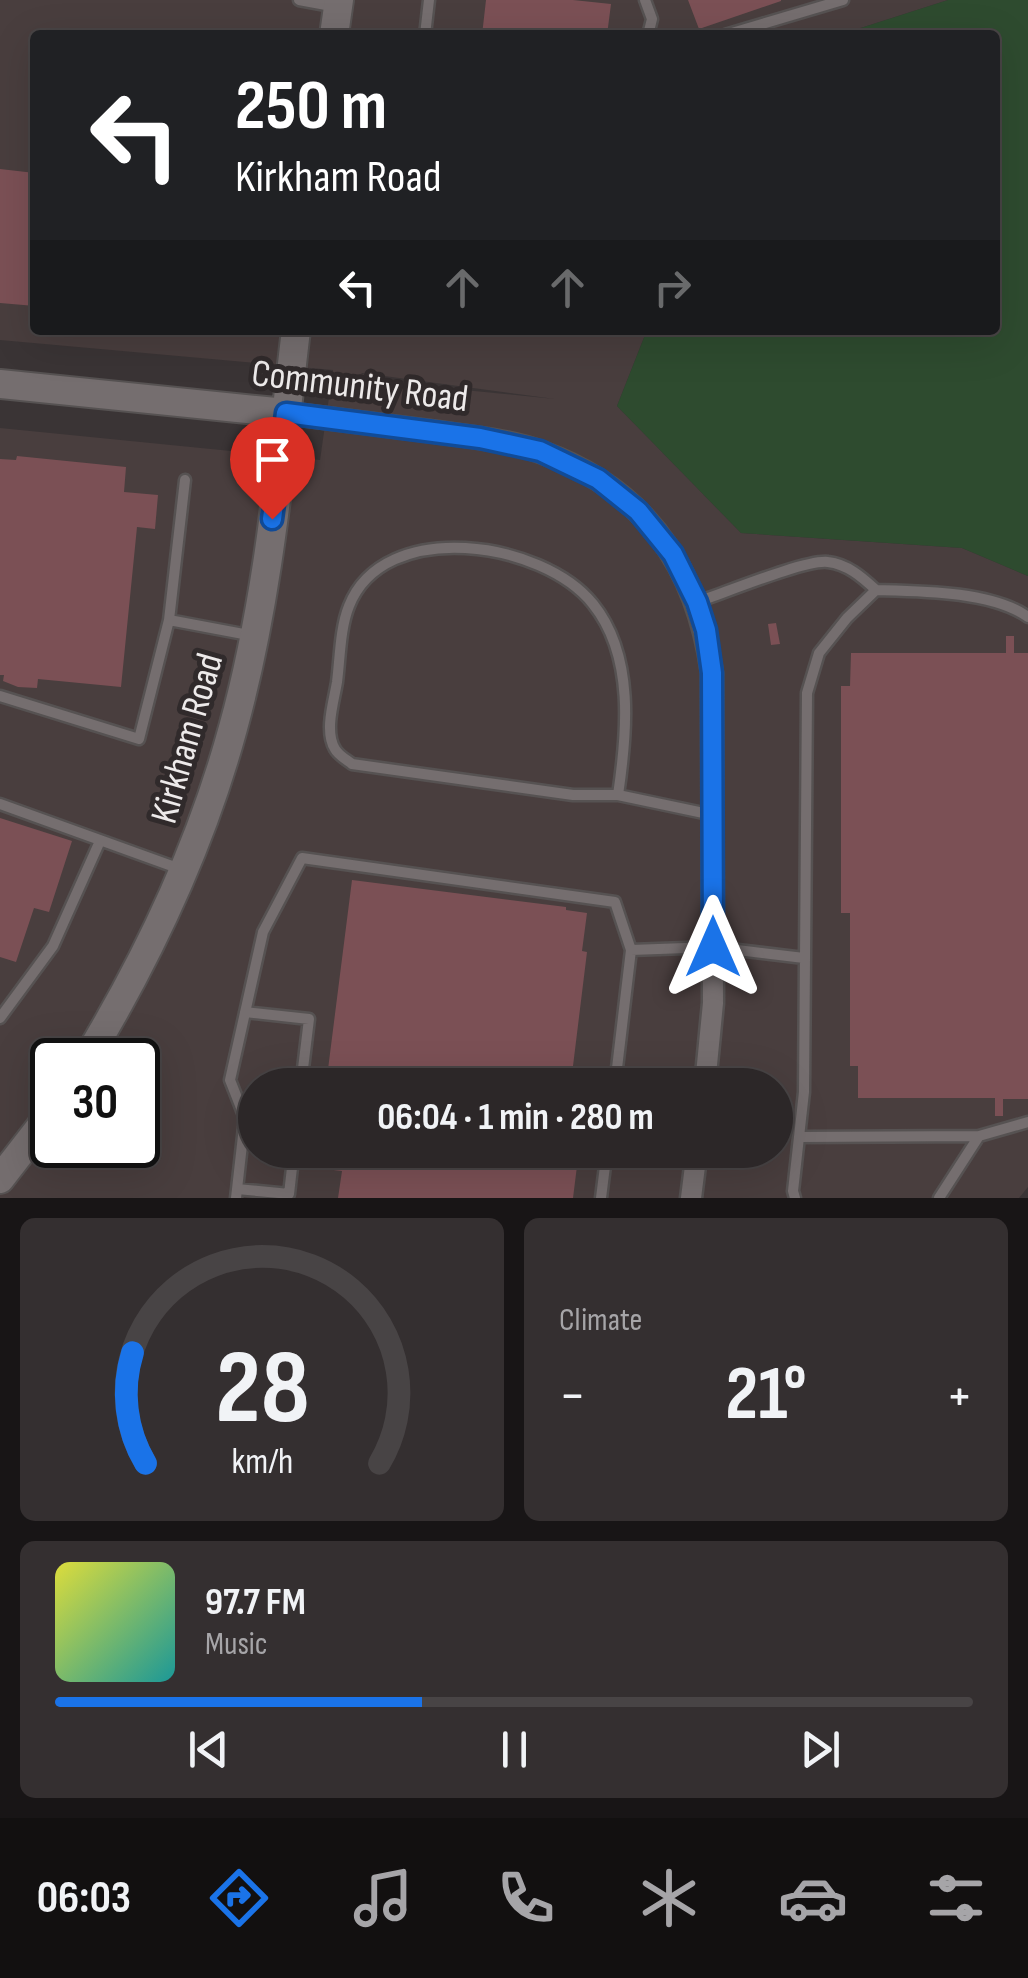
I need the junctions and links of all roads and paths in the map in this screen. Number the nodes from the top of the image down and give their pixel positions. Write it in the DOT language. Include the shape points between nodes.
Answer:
graph roads {
  1 [pos="299,0"];
  2 [pos="429,0"];
  3 [pos="644,0"];
  4 [pos="843,0"];
  5 [pos="337,14"];
  6 [pos="426,30"];
  7 [pos="649,30"];
  8 [pos="742,30"];
  9 [pos="295,335"];
  10 [pos="0,384"];
  11 [pos="286,413"];
  12 [pos="185,480"];
  13 [pos="876,590"];
  14 [pos="697,602"];
  15 [pos="1028,617"];
  16 [pos="169,620"];
  17 [pos="254,636"];
  18 [pos="0,696"];
  19 [pos="618,795"];
  20 [pos="0,804"];
  21 [pos="714,815"];
  22 [pos="100,842"];
  23 [pos="184,870"];
  24 [pos="713,947"];
  25 [pos="631,950"];
  26 [pos="804,958"];
  27 [pos="245,1012"];
  28 [pos="0,1018"];
  29 [pos="99,1038"];
  30 [pos="303,1068"];
  31 [pos="616,1068"];
  32 [pos="707,1068"];
  33 [pos="1028,1122"];
  34 [pos="979,1136"];
  35 [pos="799,1138"];
  36 [pos="30,1140"];
  37 [pos="292,1168"];
  38 [pos="604,1168"];
  39 [pos="695,1168"];
  40 [pos="0,1179"];
  41 [pos="236,1193"];
  42 [pos="601,1198"];
  43 [pos="691,1198"];
  44 [pos="796,1198"];
  45 [pos="938,1198"];
  1 -- 5 [label="lane"];
  2 -- 6 [label="lane"];
  3 -- 7 [label="lane"];
  4 -- 8 [label="lane"];
  9 -- 11 [label="main road, Kirkham Road"];
  10 -- 11 [label="main road, Community Road"];
  11 -- 14 [label="street, Community Road" via="540,451 598,479 638,511 673,554"];
  11 -- 17 [label="main road, Kirkham Road"];
  12 -- 16 [label="lane"];
  13 -- 14 [label="lane" via="826,561"];
  13 -- 15 [label="lane" via="939,591 1016,608"];
  13 -- 26 [label="lane" via="819,654 808,693"];
  14 -- 21 [label="street, Community Road" via="712,673"];
  16 -- 17 [label="lane"];
  16 -- 18 [label="lane" via="139,739"];
  17 -- 23 [label="main road, Kirkham Road" via="233,729"];
  19 -- 19 [label="lane" via="573,795 352,764 334,749 330,723 348,606 372,573 408,555 468,546 561,575 594,604 623,679"];
  19 -- 21 [label="lane"];
  20 -- 22 [label="lane"];
  21 -- 24 [label="street, Community Road"];
  22 -- 23 [label="lane"];
  22 -- 28 [label="lane" via="54,946"];
  23 -- 29 [label="main road, Kirkham Road" via="154,941"];
  24 -- 25 [label="lane"];
  24 -- 26 [label="lane"];
  24 -- 32 [label="street, Community Road"];
  25 -- 27 [label="lane" via="615,902 302,858 263,932"];
  25 -- 31 [label="lane"];
  26 -- 35 [label="lane"];
  27 -- 30 [label="lane" via="309,1019"];
  27 -- 41 [label="lane" via="230,1080 245,1118"];
  33 -- 34 [label="lane"];
  34 -- 35 [label="lane"];
  34 -- 45 [label="lane"];
  35 -- 44 [label="lane"];
  36 -- 40 [label="main road"];
  37 -- 41 [label="lane" via="289,1194"];
  38 -- 42 [label="lane"];
  39 -- 43 [label="street"];
}
